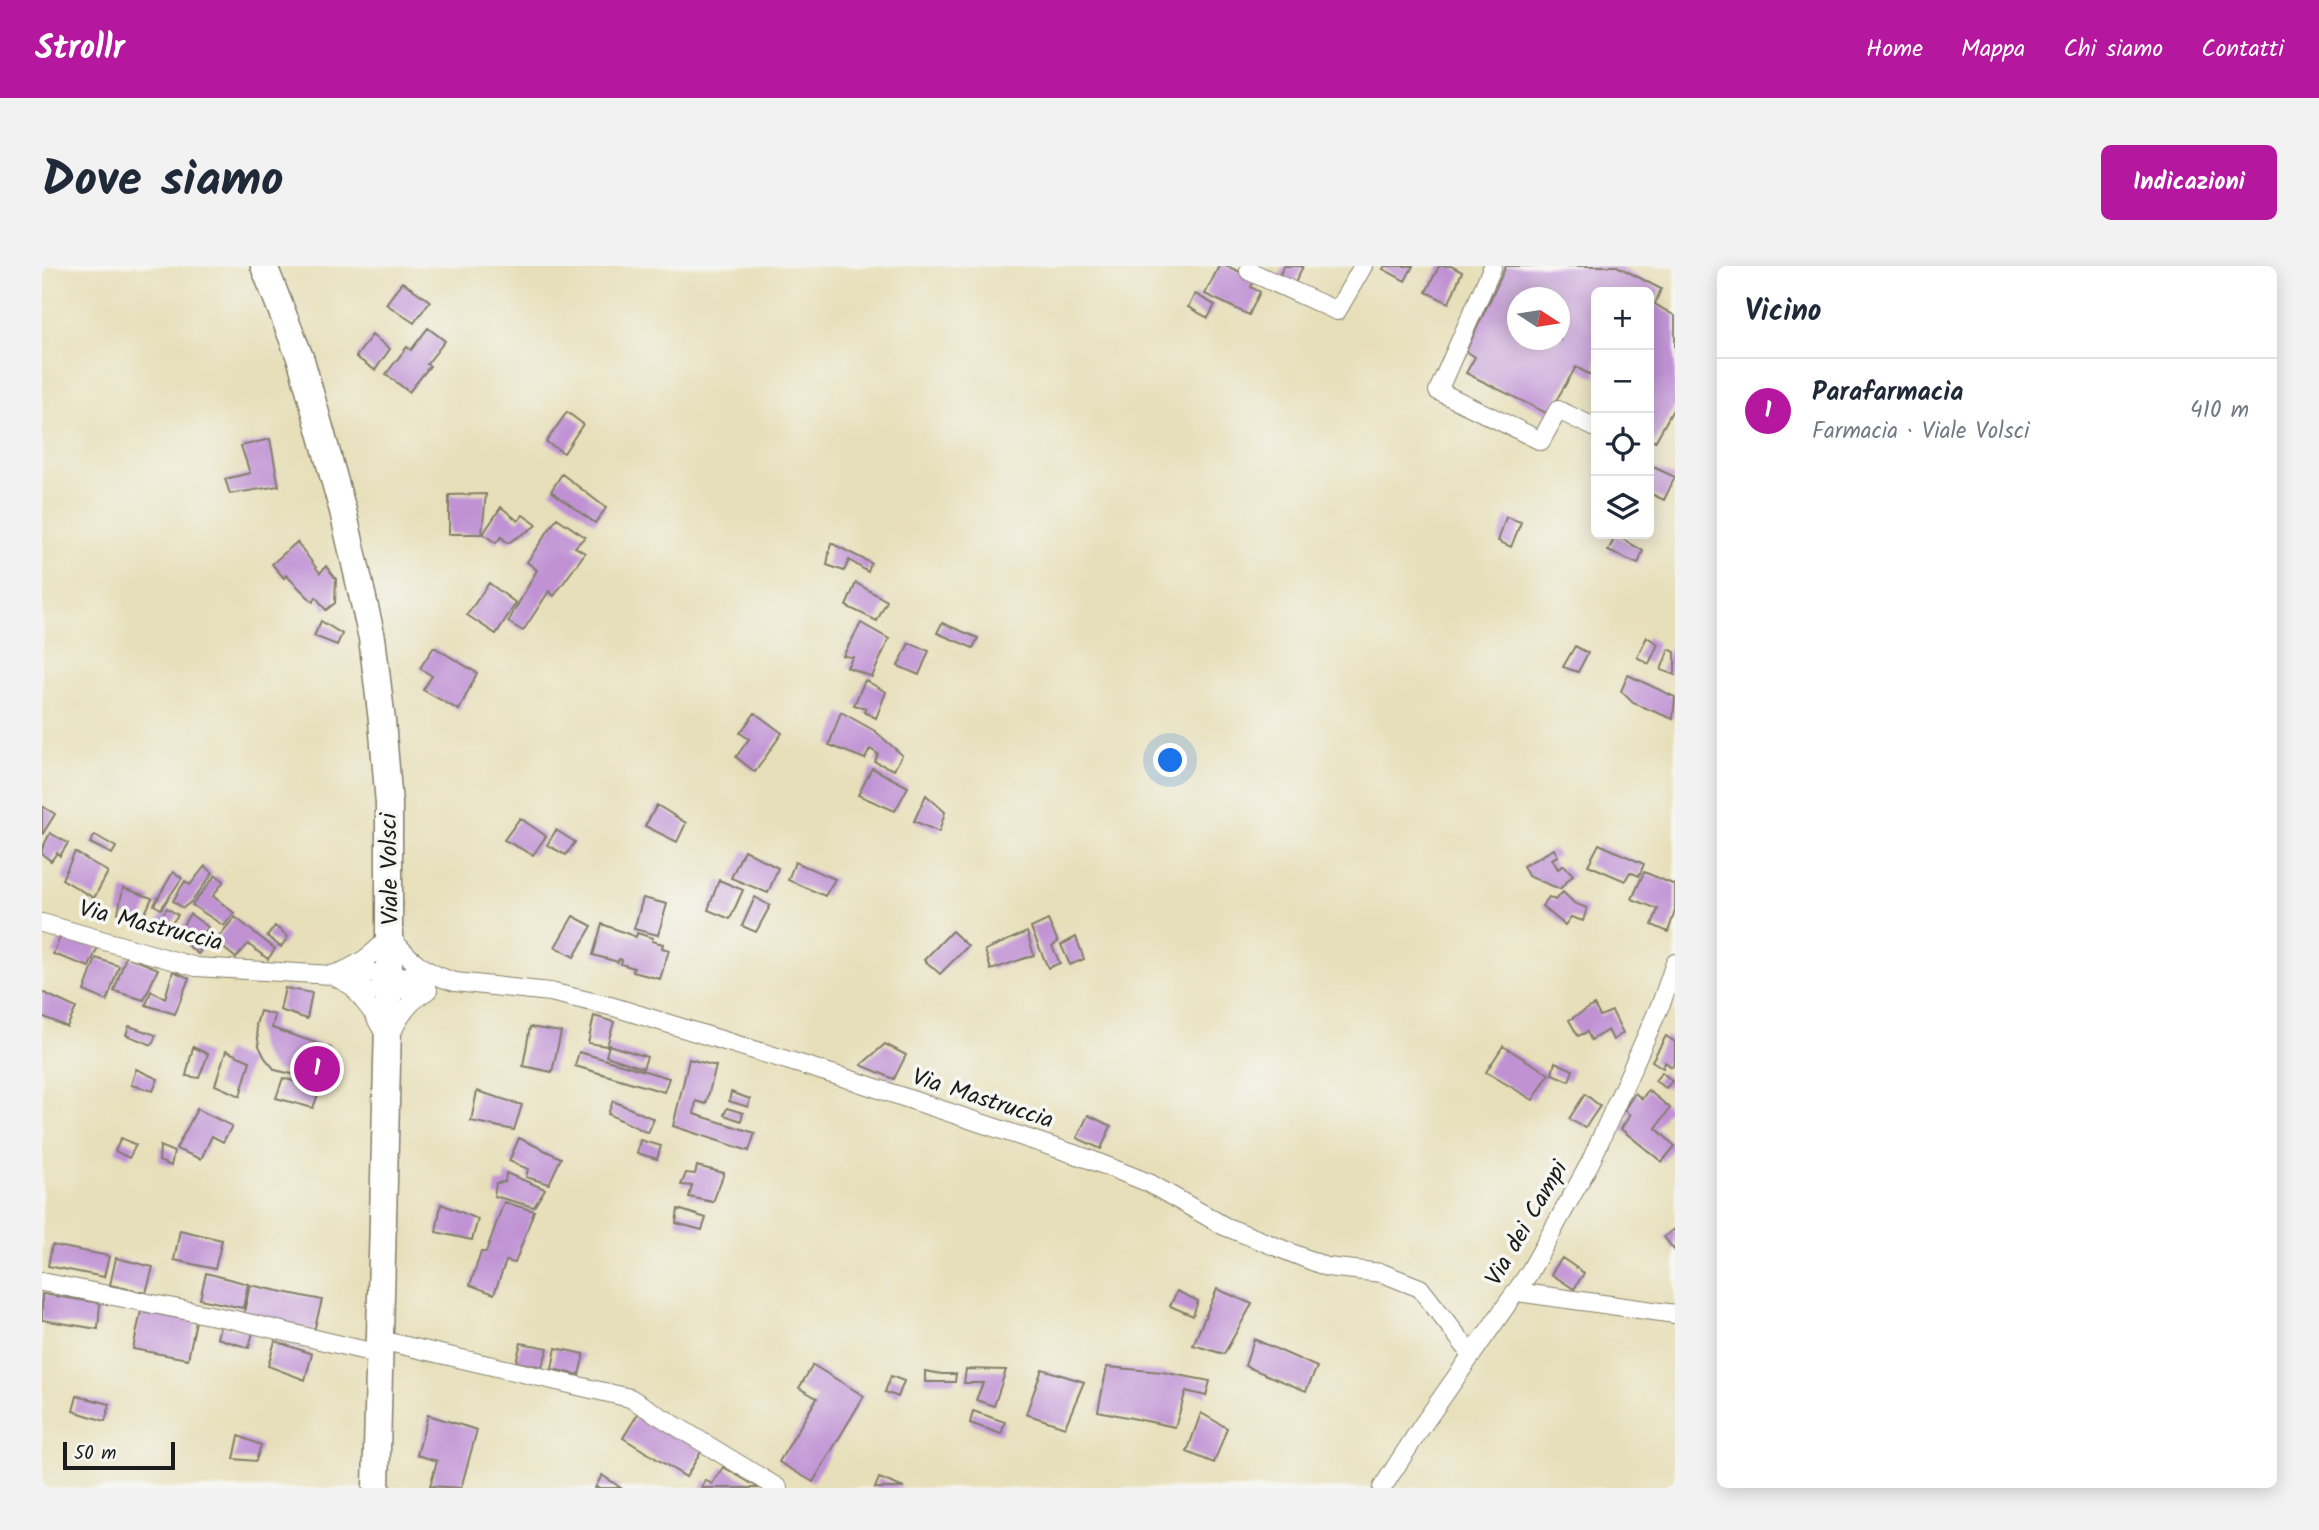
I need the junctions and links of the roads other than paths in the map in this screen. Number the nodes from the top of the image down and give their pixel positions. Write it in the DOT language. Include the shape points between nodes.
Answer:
graph roads {
  1 [pos="264,266"];
  2 [pos="1363,266"];
  3 [pos="1493,266"];
  4 [pos="1249,271"];
  5 [pos="1591,426"];
  6 [pos="42,923"];
  7 [pos="390,936"];
  8 [pos="1675,963"];
  9 [pos="433,975"];
  10 [pos="343,978"];
  11 [pos="455,982"];
  12 [pos="389,984"];
  13 [pos="425,992"];
  14 [pos="388,1043"];
  15 [pos="42,1282"];
  16 [pos="1516,1292"];
  17 [pos="1675,1314"];
  18 [pos="379,1347"];
  19 [pos="1472,1355"];
  20 [pos="376,1488"];
  21 [pos="778,1488"];
  22 [pos="1382,1488"];
  1 -- 7 [label="main road, Viale Volsci" via="301,360 372,638 389,804"];
  2 -- 4 [label="street" via="1337,311"];
  3 -- 5 [label="street" via="1438,391 1541,441 1558,410"];
  6 -- 10 [label="street, Via Mastruccia" via="195,967"];
  7 -- 9 [label="street" via="407,957"];
  7 -- 10 [label="street"];
  7 -- 12 [label="main road, Viale Volsci"];
  8 -- 16 [label="street, Via dei Campi" via="1590,1163"];
  9 -- 11 [label="street, Via Mastruccia"];
  9 -- 12 [label="street" via="407,976"];
  10 -- 12 [label="street, Via Mastruccia" via="371,992"];
  10 -- 14 [label="street" via="373,1013"];
  11 -- 13 [label="street"];
  11 -- 19 [label="street, Via Mastruccia" via="550,992 614,1007 1089,1159 1149,1183 1224,1226 1327,1267 1382,1273 1420,1287"];
  12 -- 13 [label="street"];
  12 -- 14 [label="main road, Viale Volsci"];
  13 -- 14 [label="street" via="401,1015"];
  14 -- 18 [label="main road, Viale Volsci"];
  15 -- 18 [label="street"];
  16 -- 17 [label="street"];
  16 -- 19 [label="street, Via dei Campi"];
  18 -- 20 [label="main road, Viale Volsci"];
  18 -- 21 [label="street" via="630,1398"];
  19 -- 22 [label="street, Via dei Campi"];
}
